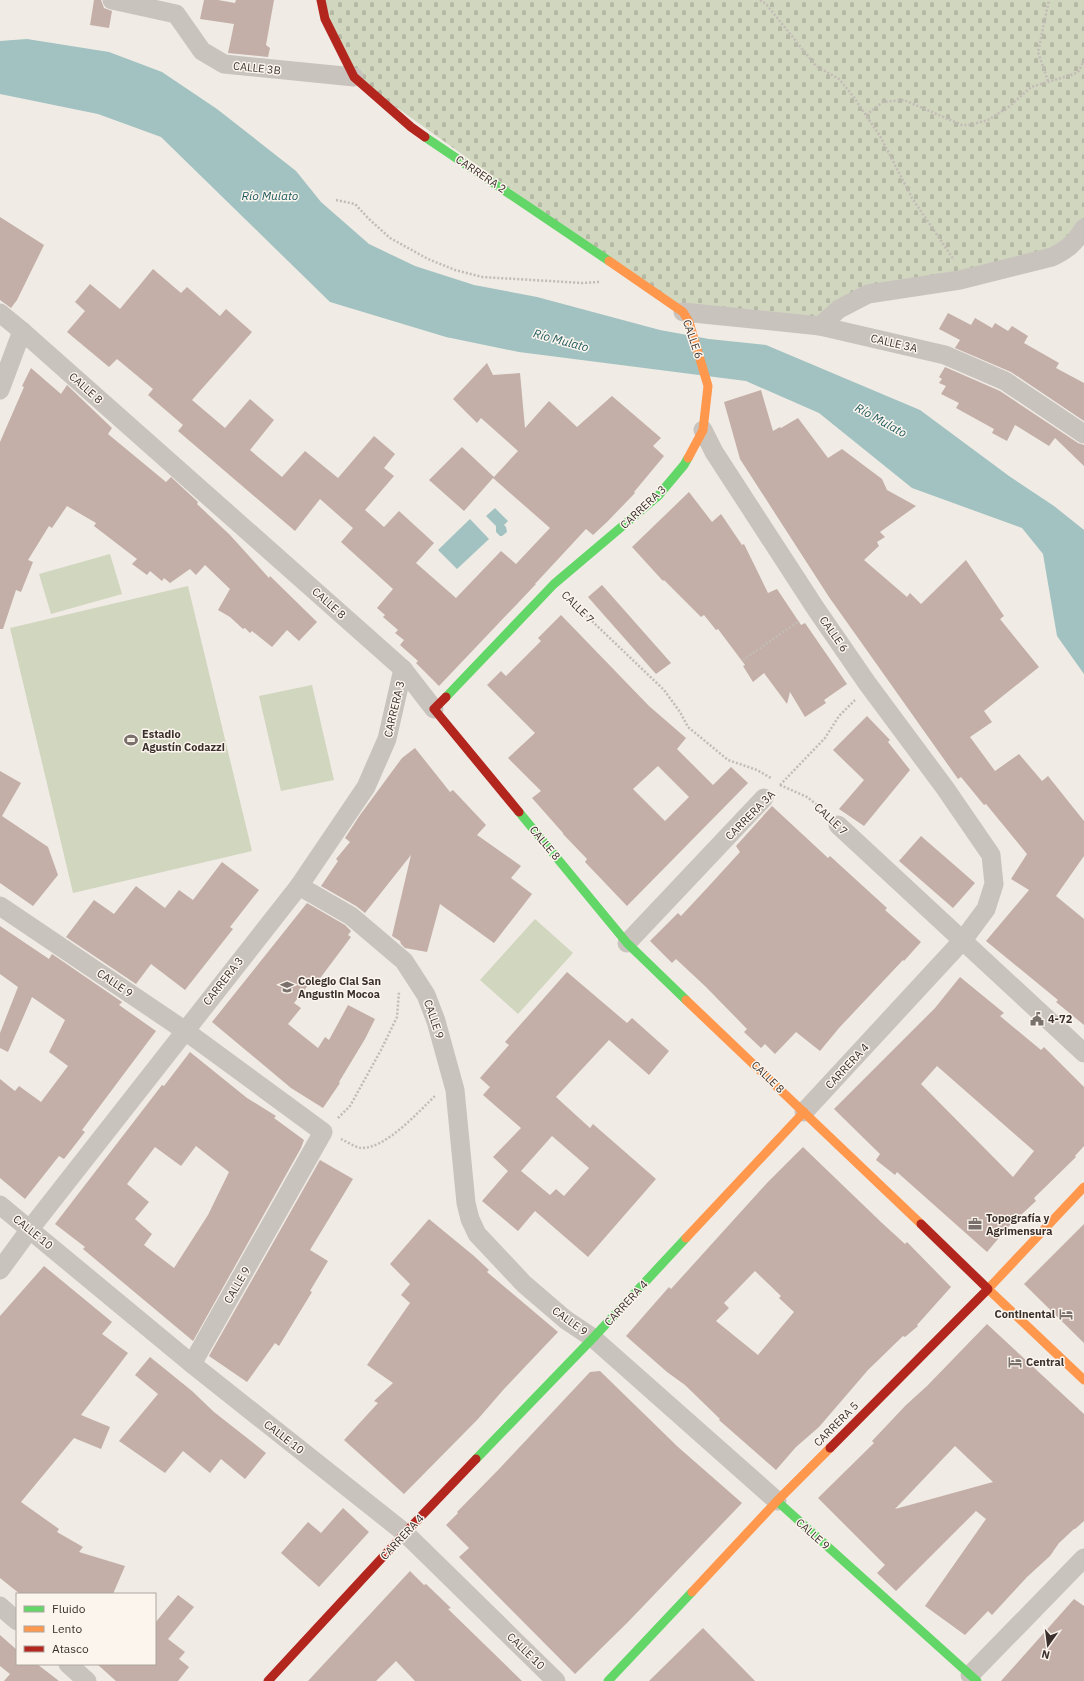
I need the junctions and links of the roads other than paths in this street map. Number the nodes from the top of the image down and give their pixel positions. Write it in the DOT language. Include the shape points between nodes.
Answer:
graph roads {
  1 [pos="112,0"];
  2 [pos="321,0"];
  3 [pos="354,77"];
  4 [pos="1084,228"];
  5 [pos="0,313"];
  6 [pos="686,317"];
  7 [pos="820,326"];
  8 [pos="22,330"];
  9 [pos="0,390"];
  10 [pos="703,430"];
  11 [pos="1084,434"];
  12 [pos="403,669"];
  13 [pos="434,709"];
  14 [pos="764,798"];
  15 [pos="838,825"];
  16 [pos="299,886"];
  17 [pos="0,906"];
  18 [pos="963,940"];
  19 [pos="627,942"];
  20 [pos="184,1030"];
  21 [pos="1084,1053"];
  22 [pos="804,1112"];
  23 [pos="1084,1187"];
  24 [pos="0,1205"];
  25 [pos="30,1229"];
  26 [pos="0,1270"];
  27 [pos="988,1289"];
  28 [pos="593,1338"];
  29 [pos="192,1364"];
  30 [pos="1084,1380"];
  31 [pos="777,1501"];
  32 [pos="405,1533"];
  33 [pos="1084,1558"];
  34 [pos="0,1606"];
  35 [pos="16,1620"];
  36 [pos="69,1665"];
  37 [pos="974,1678"];
  38 [pos="87,1681"];
  39 [pos="268,1681"];
  40 [pos="556,1681"];
  41 [pos="608,1681"];
  1 -- 3 [label="street, CALLE 3B" via="176,14 202,50 224,64"];
  2 -- 3 [label="main road, CARRERA 2" via="325,19"];
  3 -- 6 [label="main road, CARRERA 2" via="411,127 629,275"];
  4 -- 7 [label="street" via="1078,239 1063,252 1052,257 960,280 868,294 839,309"];
  5 -- 8 [label="street, CALLE 8"];
  6 -- 7 [label="street, CALLE 3A"];
  6 -- 10 [label="main road, CALLE 6" via="708,386"];
  7 -- 11 [label="street, CALLE 3A" via="945,355 1005,380"];
  8 -- 9 [label="street"];
  8 -- 12 [label="street, CALLE 8"];
  10 -- 13 [label="main road, CARRERA 3" via="684,465 658,496 554,584"];
  10 -- 18 [label="street, CALLE 6" via="714,452 816,609 991,855 994,884 988,903"];
  12 -- 13 [label="street, CALLE 8"];
  12 -- 16 [label="street, CARRERA 3" via="388,739 366,787"];
  13 -- 19 [label="main road, CALLE 8"];
  14 -- 19 [label="street, CARRERA 3A"];
  15 -- 18 [label="street, CALLE 7"];
  16 -- 20 [label="street, CARRERA 3"];
  16 -- 28 [label="street, CALLE 9" via="351,916 404,961 426,995 455,1090 466,1203 477,1234 524,1284 566,1320"];
  17 -- 20 [label="street, CALLE 9"];
  18 -- 21 [label="street, CALLE 7"];
  18 -- 22 [label="street, CARRERA 4"];
  19 -- 22 [label="main road, CALLE 8"];
  20 -- 25 [label="street, CARRERA 3"];
  20 -- 29 [label="street, CALLE 9" via="324,1132"];
  22 -- 27 [label="main road, CALLE 8"];
  22 -- 28 [label="main road, CARRERA 4"];
  23 -- 27 [label="main road, CARRERA 5"];
  24 -- 25 [label="street, CALLE 10"];
  25 -- 26 [label="street, CARRERA 3"];
  25 -- 29 [label="street, CALLE 10"];
  27 -- 30 [label="main road, CALLE 8"];
  27 -- 31 [label="main road, CARRERA 5"];
  28 -- 31 [label="street, CALLE 9"];
  28 -- 32 [label="main road, CARRERA 4"];
  29 -- 32 [label="street, CALLE 10"];
  31 -- 37 [label="main road, CALLE 9"];
  31 -- 41 [label="main road, CARRERA 5"];
  32 -- 39 [label="main road, CARRERA 4"];
  32 -- 40 [label="street, CALLE 10"];
  33 -- 37 [label="street"];
  34 -- 35 [label="street"];
  36 -- 38 [label="street"];
}
